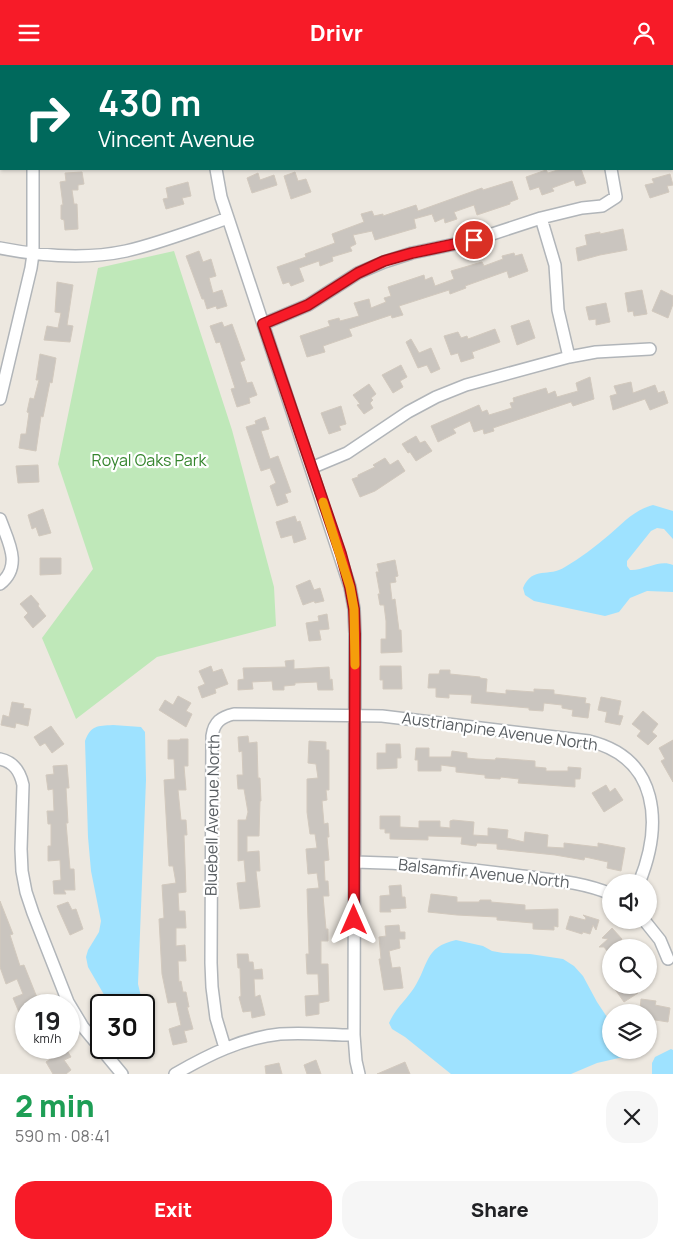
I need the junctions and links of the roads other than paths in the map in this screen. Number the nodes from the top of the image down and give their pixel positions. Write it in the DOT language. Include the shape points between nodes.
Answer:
graph roads {
  1 [pos="33,170"];
  2 [pos="216,170"];
  3 [pos="611,170"];
  4 [pos="228,218"];
  5 [pos="542,218"];
  6 [pos="0,248"];
  7 [pos="33,254"];
  8 [pos="263,324"];
  9 [pos="650,349"];
  10 [pos="569,357"];
  11 [pos="0,397"];
  12 [pos="311,468"];
  13 [pos="0,519"];
  14 [pos="0,584"];
  15 [pos="355,715"];
  16 [pos="0,759"];
  17 [pos="355,862"];
  18 [pos="642,874"];
  19 [pos="602,890"];
  20 [pos="651,929"];
  21 [pos="668,959"];
  22 [pos="354,1035"];
  23 [pos="225,1049"];
  24 [pos="122,1074"];
  25 [pos="176,1074"];
  26 [pos="359,1074"];
  1 -- 7 [label="street"];
  2 -- 4 [label="street"];
  3 -- 5 [label="street" via="616,197 602,206"];
  4 -- 7 [label="street" via="124,251 96,255"];
  4 -- 8 [label="street"];
  5 -- 8 [label="street" via="474,240 384,261 358,273 308,305"];
  5 -- 10 [label="street" via="555,265 558,310"];
  6 -- 7 [label="street"];
  7 -- 11 [label="street"];
  8 -- 12 [label="street"];
  9 -- 10 [label="street"];
  10 -- 12 [label="street" via="466,385 436,397 347,453"];
  12 -- 15 [label="street" via="350,587 354,609"];
  13 -- 14 [label="street" via="13,559 8,577"];
  15 -- 17 [label="street"];
  15 -- 18 [label="street, Austrianpine Avenue North" via="425,720 589,741 619,752 642,776 649,791 652,823"];
  15 -- 23 [label="street, Bluebell Avenue North" via="234,714 218,721 213,728 212,987"];
  16 -- 24 [label="street" via="12,764 21,775 21,849 26,892 56,976 82,1027"];
  17 -- 19 [label="street, Balsamfir Avenue North" via="460,867"];
  17 -- 22 [label="street"];
  20 -- 21 [label="street"];
  22 -- 23 [label="street" via="279,1034"];
  22 -- 26 [label="street"];
  23 -- 25 [label="street"];
}
